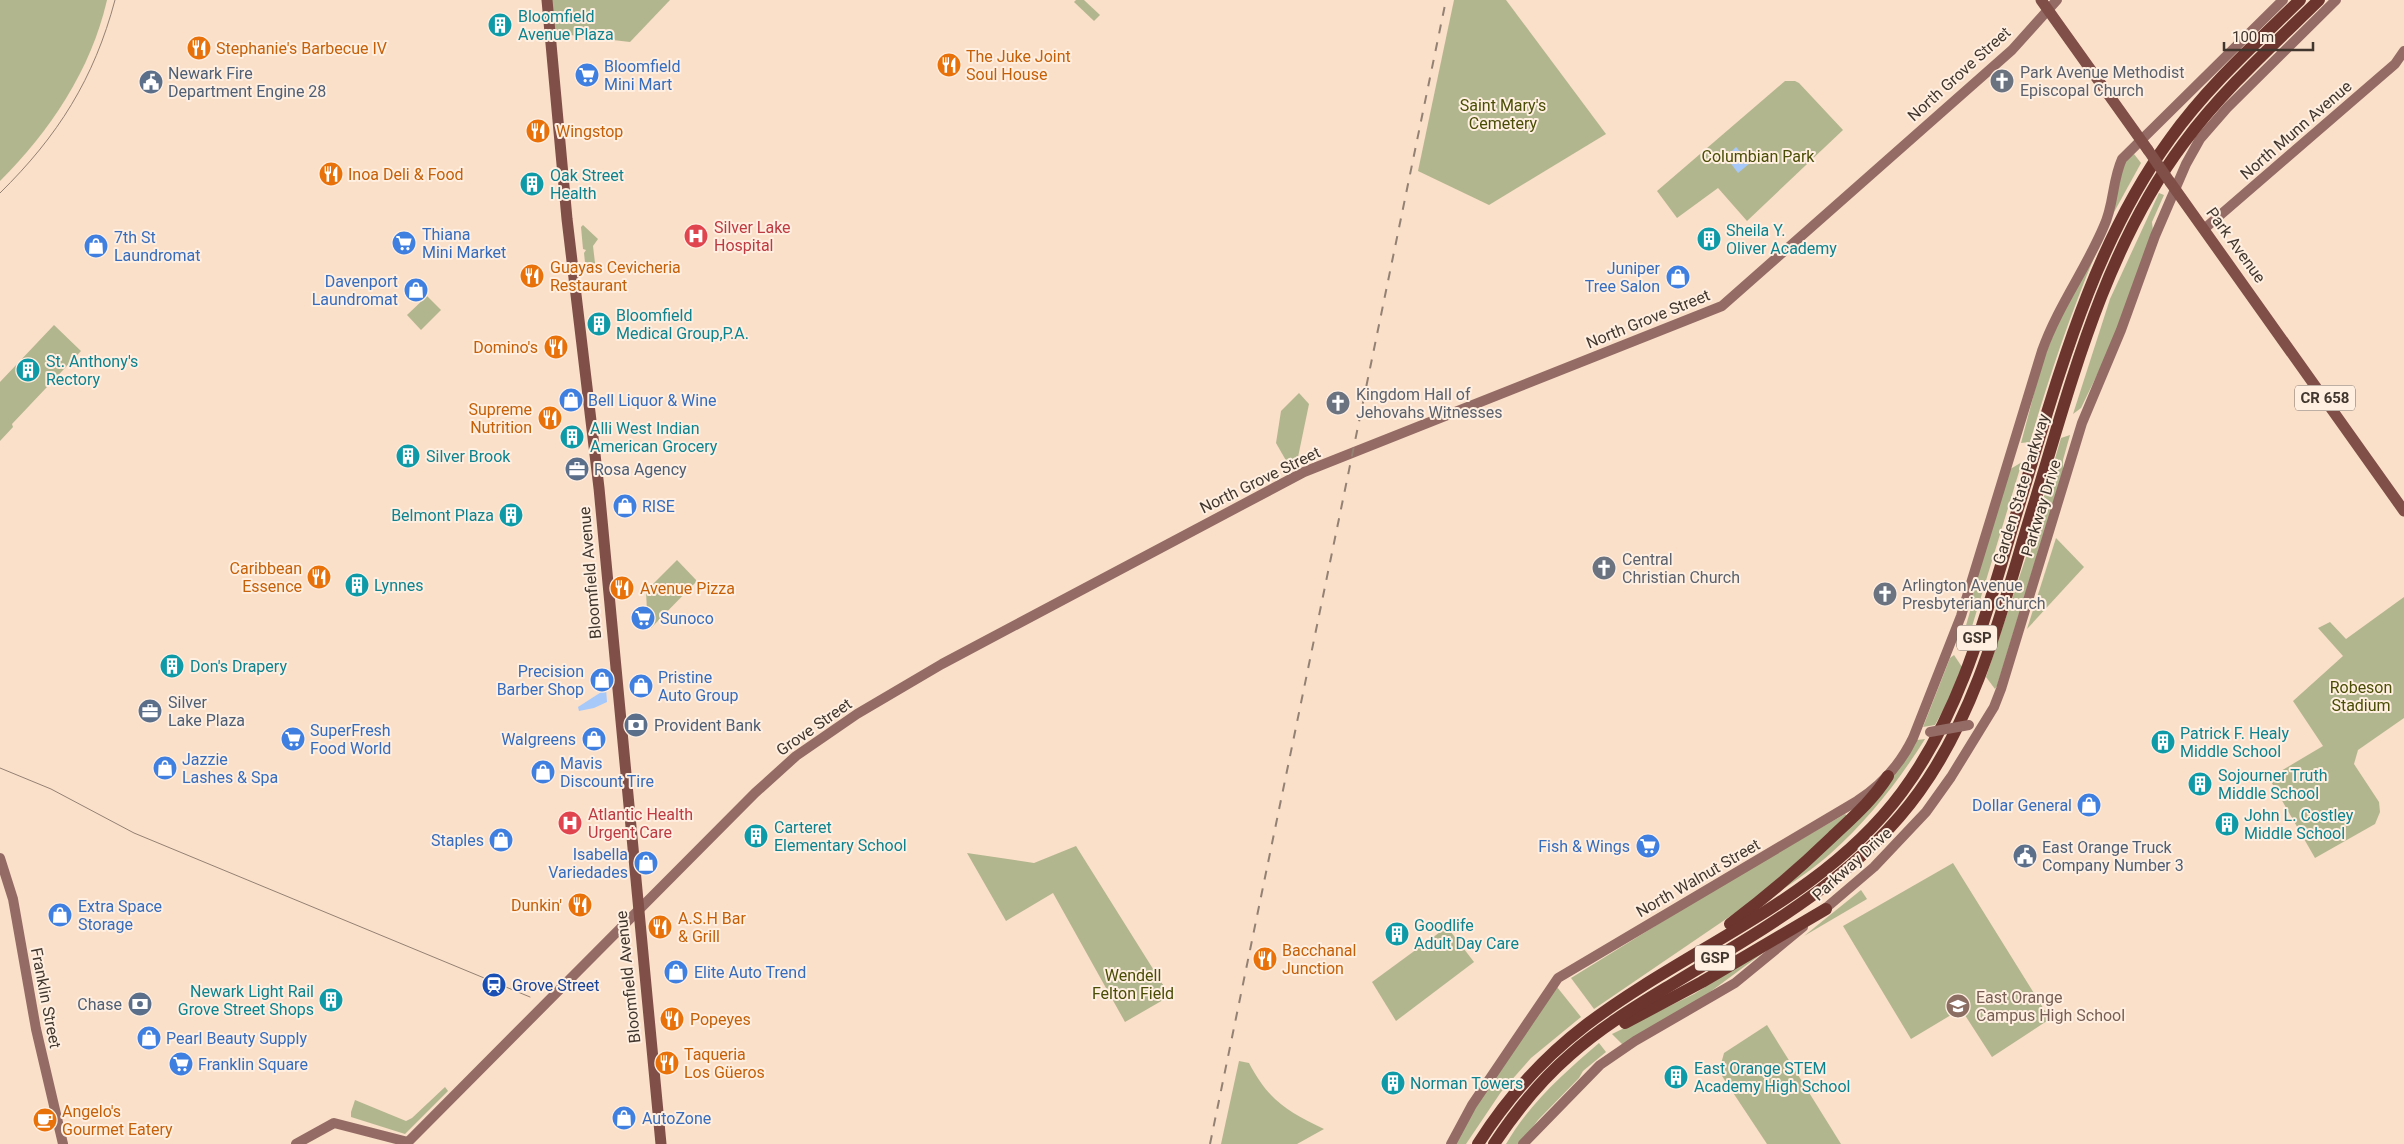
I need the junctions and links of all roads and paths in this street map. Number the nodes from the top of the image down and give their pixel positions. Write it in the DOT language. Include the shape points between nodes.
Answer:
graph roads {
  1 [pos="547,0"];
  2 [pos="2041,0"];
  3 [pos="2057,0"];
  4 [pos="2283,0"];
  5 [pos="2300,0"];
  6 [pos="2319,0"];
  7 [pos="2336,0"];
  8 [pos="2048,10"];
  9 [pos="2404,51"];
  10 [pos="2144,145"];
  11 [pos="2173,185"];
  12 [pos="2204,229"];
  13 [pos="2404,511"];
  14 [pos="1196,528"];
  15 [pos="1913,738"];
  16 [pos="1971,743"];
  17 [pos="1888,776"];
  18 [pos="0,858"];
  19 [pos="1826,909"];
  20 [pos="638,911"];
  21 [pos="1663,974"];
  22 [pos="1580,1046"];
  23 [pos="63,1144"];
  24 [pos="296,1144"];
  25 [pos="661,1144"];
  26 [pos="1451,1144"];
  27 [pos="1478,1144"];
  28 [pos="1494,1144"];
  29 [pos="1523,1144"];
  1 -- 20 [label="main road, Bloomfield Avenue" via="569,233 599,488"];
  2 -- 8 [label="main road, Park Avenue / CR 658"];
  3 -- 8 [label="main road, North Grove Street"];
  4 -- 10 [label="main road"];
  5 -- 21 [label="highway, Garden State Parkway / GSP" via="2223,76 2181,124 2151,167 2122,218 2070,344 1967,670 1942,728 1915,773 1877,822 1823,872"];
  6 -- 22 [label="highway, Garden State Parkway / GSP" via="2201,121 2170,161 2142,209 2106,288 2078,361 1979,679 1950,743 1921,789 1880,839 1832,882 1632,1009"];
  7 -- 11 [label="main road, Parkway Drive" via="2212,124"];
  8 -- 10 [label="main road, Park Avenue / CR 658"];
  8 -- 14 [label="main road, North Grove Street" via="2012,50 1722,306 1304,472"];
  9 -- 12 [label="main road, North Munn Avenue" via="2395,64"];
  10 -- 11 [label="main road, Park Avenue / CR 658, bridge"];
  10 -- 15 [label="main road, North Walnut Street" via="2128,152 2122,159 2105,225 2054,320 1953,637"];
  11 -- 12 [label="main road, Park Avenue / CR 658"];
  11 -- 16 [label="main road, Parkway Drive" via="2122,330 2082,423 2000,694"];
  12 -- 13 [label="main road, Park Avenue / CR 658"];
  14 -- 20 [label="main road, Grove Street" via="942,664 857,714 782,767"];
  15 -- 16 [label="main road, bridge" via="1919,734 1969,725 1975,730"];
  15 -- 17 [label="main road, North Walnut Street"];
  16 -- 19 [label="main road, Parkway Drive" via="1945,786 1918,821 1874,867"];
  17 -- 21 [label="highway" via="1864,806 1782,883"];
  17 -- 26 [label="main road, North Walnut Street" via="1876,788 1835,814 1558,978 1472,1105"];
  18 -- 23 [label="main road, Franklin Street" via="13,900 36,1029"];
  19 -- 22 [label="highway" via="1708,979"];
  19 -- 29 [label="main road, Parkway Drive" via="1735,983 1600,1065"];
  20 -- 24 [label="main road, Grove Street" via="408,1142 334,1123"];
  20 -- 25 [label="main road, Bloomfield Avenue"];
  21 -- 27 [label="highway, Garden State Parkway / GSP" via="1601,1014 1552,1054 1509,1100"];
  22 -- 28 [label="highway, Garden State Parkway / GSP" via="1538,1086"];
}
